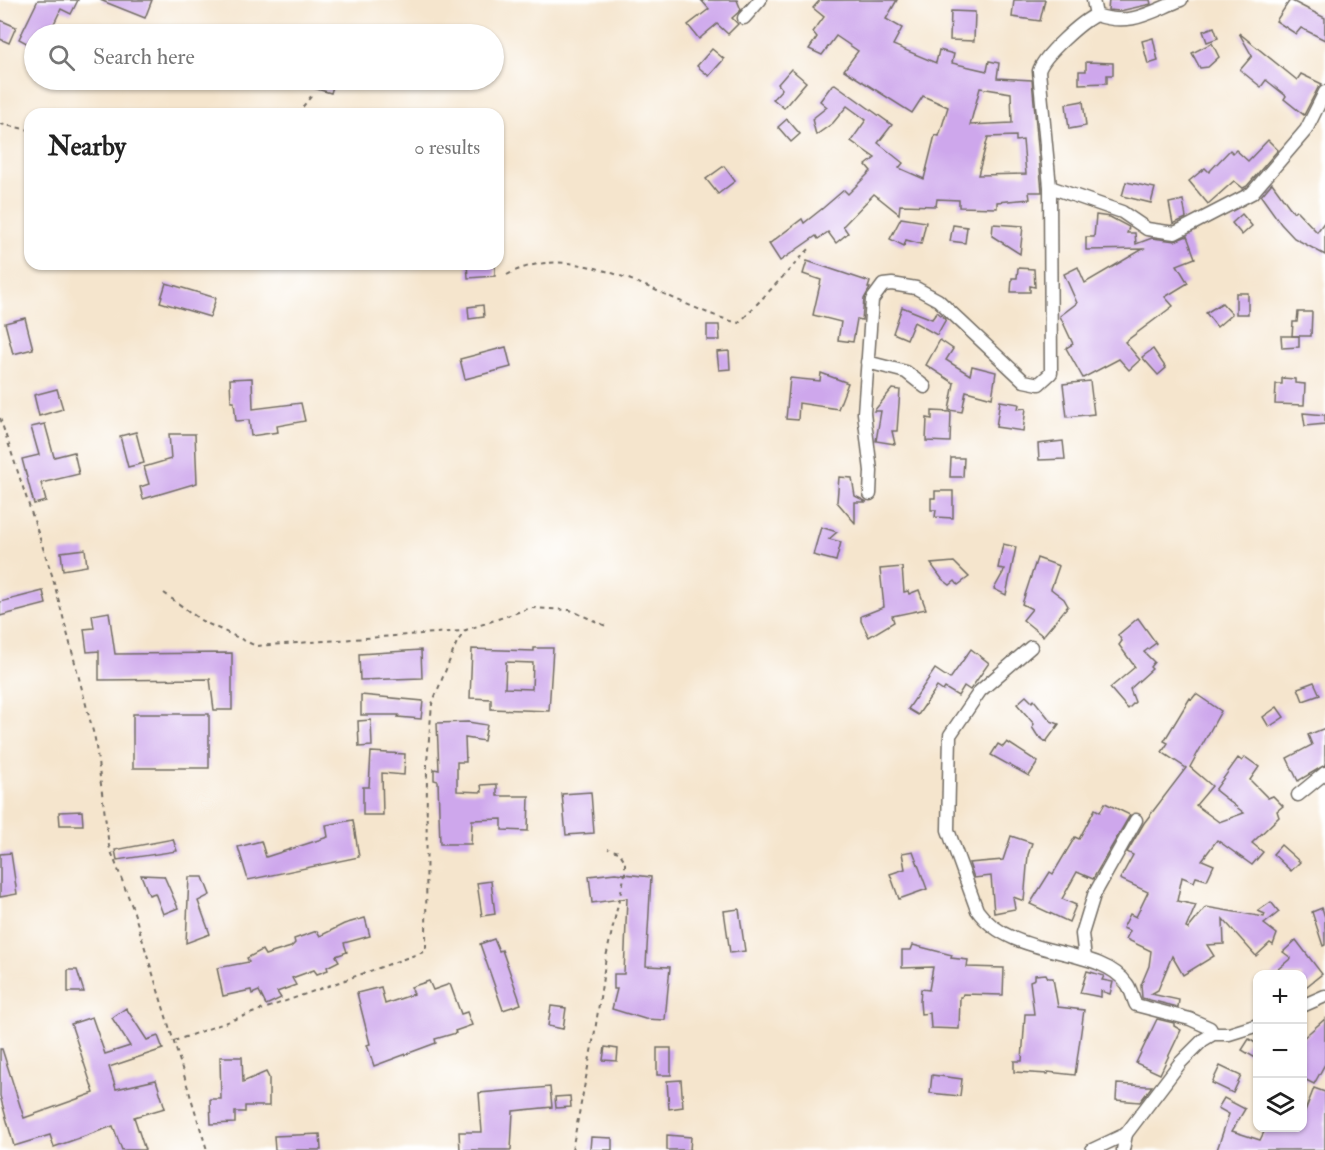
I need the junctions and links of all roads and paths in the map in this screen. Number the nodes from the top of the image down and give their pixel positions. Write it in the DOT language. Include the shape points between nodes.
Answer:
graph roads {
  1 [pos="760,0"];
  2 [pos="1093,0"];
  3 [pos="1181,0"];
  4 [pos="1096,15"];
  5 [pos="744,18"];
  6 [pos="1325,92"];
  7 [pos="313,94"];
  8 [pos="302,108"];
  9 [pos="0,124"];
  10 [pos="24,129"];
  11 [pos="1050,187"];
  12 [pos="812,246"];
  13 [pos="507,275"];
  14 [pos="867,362"];
  15 [pos="925,387"];
  16 [pos="0,418"];
  17 [pos="870,494"];
  18 [pos="164,593"];
  19 [pos="606,626"];
  20 [pos="466,630"];
  21 [pos="1031,647"];
  22 [pos="1325,773"];
  23 [pos="1298,795"];
  24 [pos="1136,820"];
  25 [pos="608,849"];
  26 [pos="1086,958"];
  27 [pos="1325,996"];
  28 [pos="1307,1004"];
  29 [pos="1253,1026"];
  30 [pos="1212,1034"];
  31 [pos="174,1041"];
  32 [pos="1126,1134"];
  33 [pos="207,1150"];
  34 [pos="572,1150"];
  35 [pos="1092,1150"];
  36 [pos="1123,1150"];
  1 -- 5 [label="street"];
  2 -- 4 [label="street"];
  3 -- 4 [label="street" via="1138,19 1123,21"];
  4 -- 11 [label="street" via="1085,20 1040,66"];
  6 -- 11 [label="street" via="1306,130 1252,193 1175,233 1147,229 1122,212"];
  7 -- 8 [label="path"];
  9 -- 10 [label="path"];
  11 -- 14 [label="street" via="1053,367 1046,381 1024,381 938,300 916,288 892,284 883,285 872,300"];
  12 -- 13 [label="path" via="740,323 710,316 623,275 566,263 524,266"];
  14 -- 15 [label="street" via="906,372"];
  14 -- 17 [label="street" via="864,412"];
  16 -- 31 [label="path" via="52,575 95,739 109,846 134,909"];
  18 -- 20 [label="path" via="202,621 256,646"];
  19 -- 20 [label="path" via="570,610 530,608"];
  20 -- 31 [label="path" via="457,642 432,704 427,762 426,951"];
  21 -- 26 [label="street" via="980,691 950,735 948,830 977,910 991,927 1054,953"];
  22 -- 23 [label="street"];
  24 -- 26 [label="street" via="1094,895 1082,934"];
  25 -- 34 [label="path" via="619,852 625,861 625,874 606,957"];
  26 -- 30 [label="street" via="1113,971 1127,984 1136,1005 1190,1019 1210,1028"];
  27 -- 28 [label="street"];
  29 -- 30 [label="street" via="1229,1034"];
  30 -- 32 [label="street" via="1195,1046"];
  31 -- 33 [label="path"];
  32 -- 35 [label="street"];
  32 -- 36 [label="street"];
}
